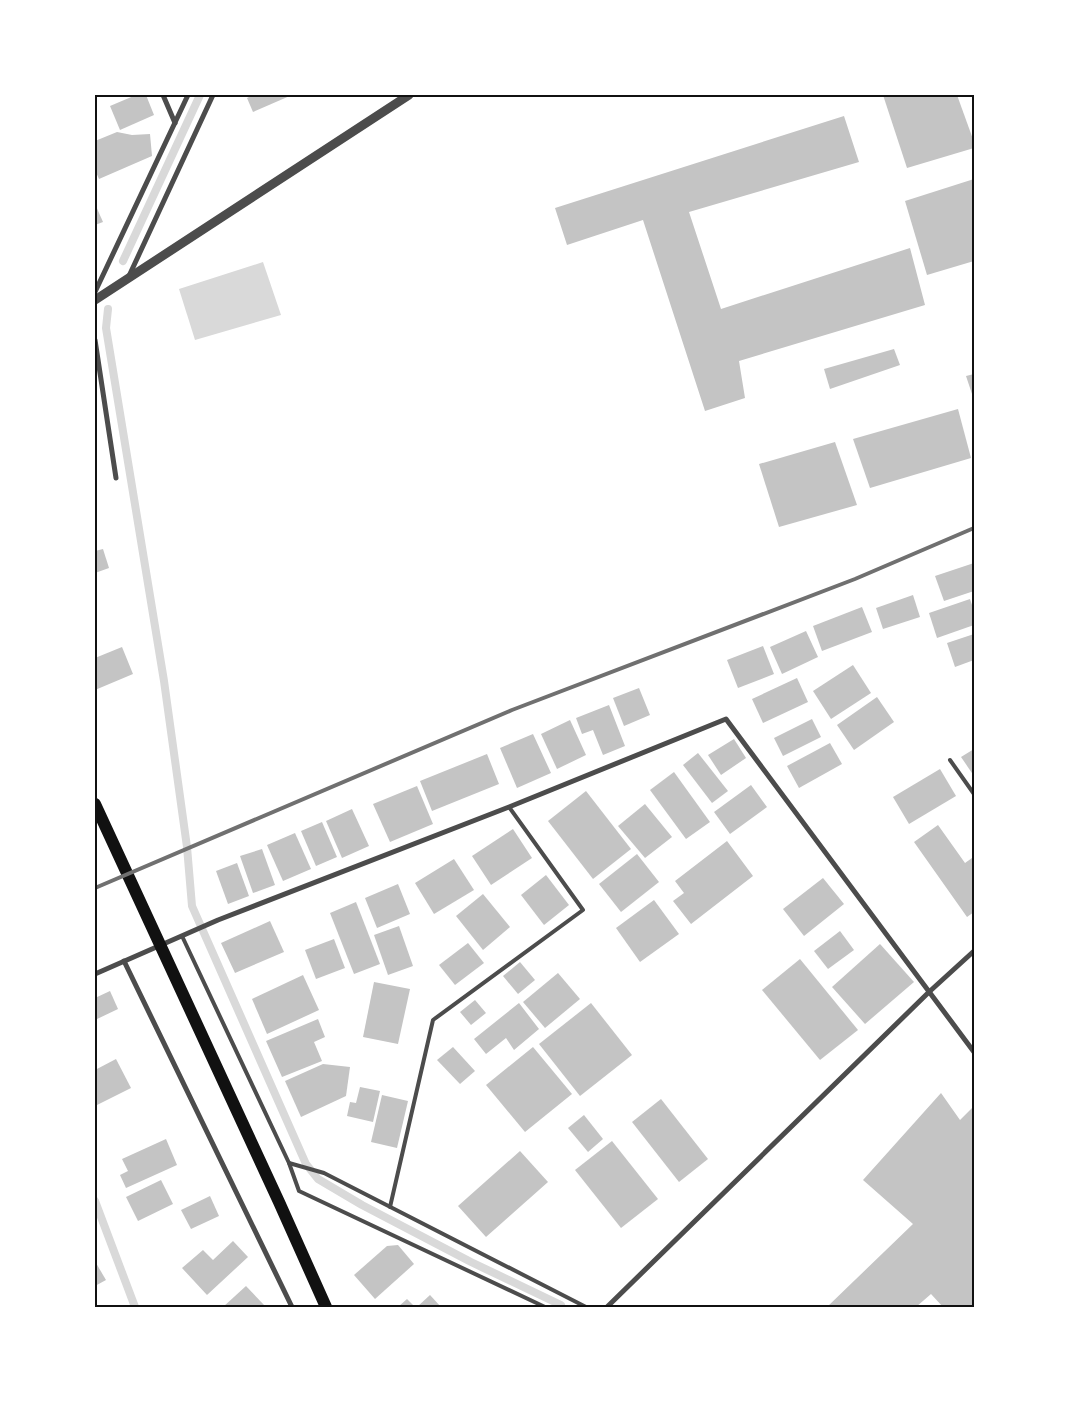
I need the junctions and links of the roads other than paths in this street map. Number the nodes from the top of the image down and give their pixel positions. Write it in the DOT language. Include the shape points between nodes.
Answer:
graph roads {
  1 [pos="163,95"];
  2 [pos="188,95"];
  3 [pos="213,95"];
  4 [pos="403,97"];
  5 [pos="175,122"];
  6 [pos="128,278"];
  7 [pos="95,292"];
  8 [pos="95,300"];
  9 [pos="95,340"];
  10 [pos="116,478"];
  11 [pos="950,760"];
  12 [pos="974,794"];
  13 [pos="95,804"];
  14 [pos="509,807"];
  15 [pos="185,935"];
  16 [pos="974,951"];
  17 [pos="124,961"];
  18 [pos="95,974"];
  19 [pos="929,992"];
  20 [pos="974,1052"];
  21 [pos="289,1163"];
  22 [pos="390,1207"];
  23 [pos="292,1307"];
  24 [pos="326,1307"];
  25 [pos="545,1307"];
  26 [pos="586,1307"];
  27 [pos="607,1307"];
  1 -- 5 [label="street"];
  2 -- 5 [label="street"];
  3 -- 6 [label="street"];
  4 -- 6 [label="street"];
  5 -- 7 [label="street"];
  6 -- 8 [label="street"];
  9 -- 10 [label="street"];
  11 -- 12 [label="lane"];
  13 -- 24 [label="main road"];
  14 -- 15 [label="street"];
  14 -- 19 [label="street" via="726,719"];
  14 -- 22 [label="lane" via="583,910 432,1020"];
  15 -- 17 [label="street"];
  15 -- 21 [label="lane"];
  16 -- 19 [label="street"];
  17 -- 18 [label="street"];
  17 -- 23 [label="street"];
  19 -- 20 [label="street"];
  19 -- 27 [label="street"];
  21 -- 22 [label="lane" via="324,1173"];
  21 -- 25 [label="lane" via="300,1192"];
  22 -- 26 [label="lane"];
}
